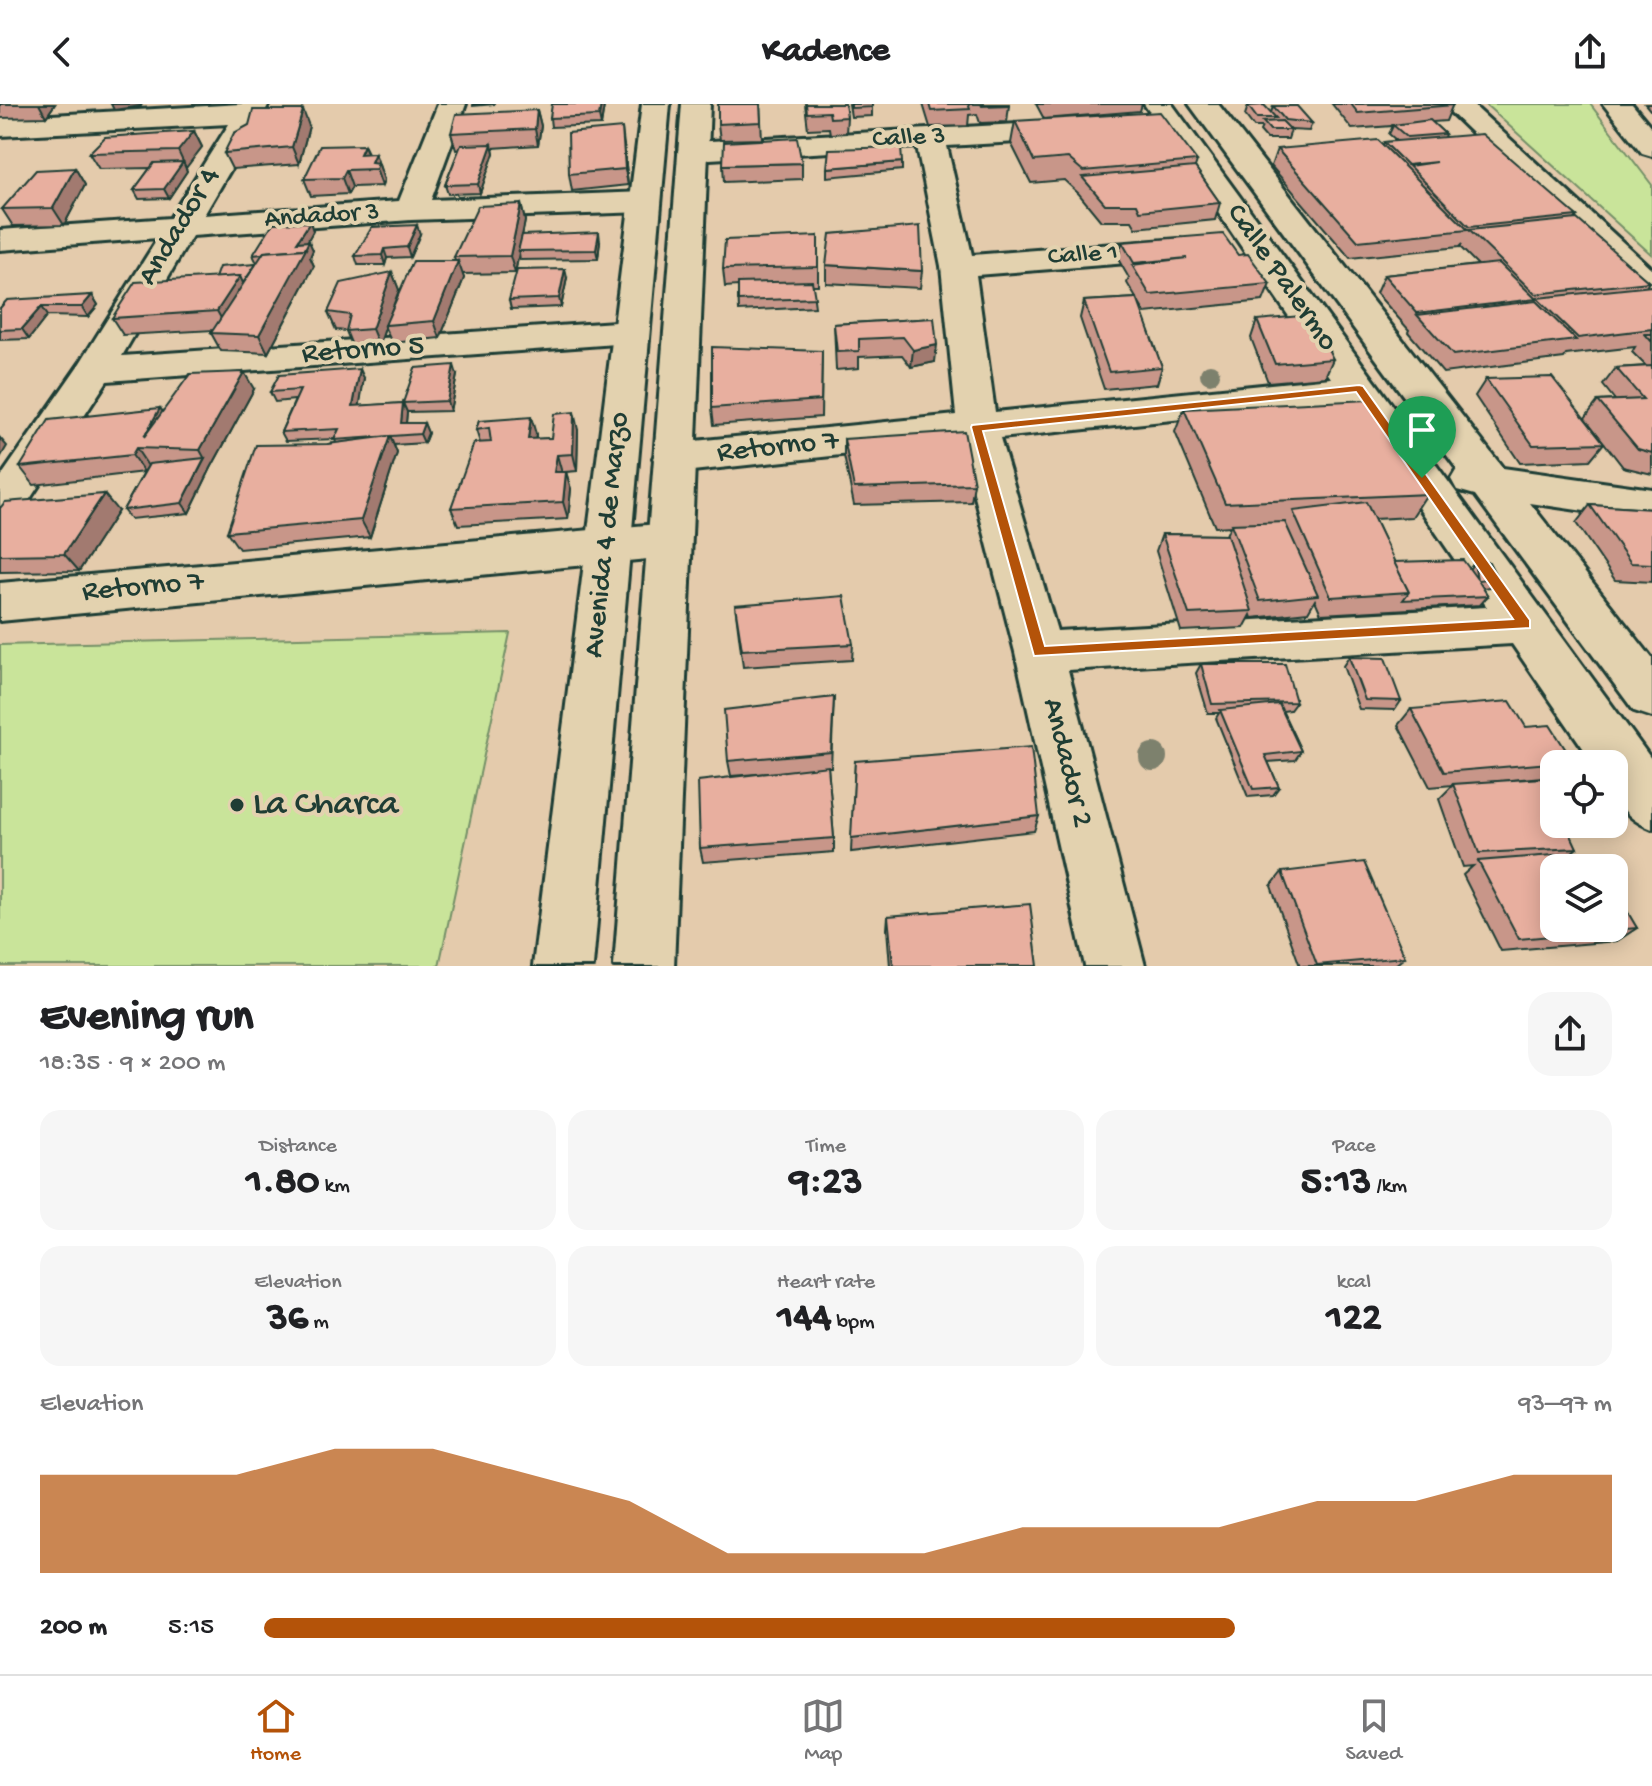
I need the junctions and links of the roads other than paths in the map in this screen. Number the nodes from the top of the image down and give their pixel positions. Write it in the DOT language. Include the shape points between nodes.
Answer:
graph roads {
  1 [pos="452,104"];
  2 [pos="656,104"];
  3 [pos="696,104"];
  4 [pos="1456,104"];
  5 [pos="1617,104"];
  6 [pos="252,109"];
  7 [pos="1169,114"];
  8 [pos="0,127"];
  9 [pos="1097,128"];
  10 [pos="930,138"];
  11 [pos="1652,147"];
  12 [pos="693,151"];
  13 [pos="645,202"];
  14 [pos="411,210"];
  15 [pos="179,228"];
  16 [pos="0,240"];
  17 [pos="1230,245"];
  18 [pos="958,266"];
  19 [pos="1652,288"];
  20 [pos="630,332"];
  21 [pos="95,370"];
  22 [pos="1359,388"];
  23 [pos="977,427"];
  24 [pos="674,458"];
  25 [pos="1422,478"];
  26 [pos="1488,480"];
  27 [pos="1652,505"];
  28 [pos="0,511"];
  29 [pos="669,540"];
  30 [pos="607,544"];
  31 [pos="0,602"];
  32 [pos="1525,624"];
  33 [pos="1039,652"];
  34 [pos="1652,696"];
  35 [pos="1652,804"];
  36 [pos="563,966"];
  37 [pos="644,966"];
  38 [pos="1115,966"];
  1 -- 14 [label="street"];
  2 -- 13 [label="street, Avenida 4 de Marzo"];
  3 -- 12 [label="street, Avenida 4 de Marzo"];
  4 -- 19 [label="street"];
  5 -- 11 [label="street"];
  6 -- 8 [label="street"];
  6 -- 15 [label="street, Andador 4"];
  7 -- 17 [label="street, Calle Palermo"];
  7 -- 26 [label="street, Calle Palermo"];
  9 -- 10 [label="street, Calle 3"];
  10 -- 12 [label="street, Calle 3"];
  10 -- 18 [label="street, Andador 2"];
  12 -- 24 [label="street, Avenida 4 de Marzo"];
  13 -- 14 [label="street, Andador 3"];
  13 -- 20 [label="street, Avenida 4 de Marzo"];
  14 -- 15 [label="street, Andador 3"];
  15 -- 16 [label="street, Andador 3"];
  15 -- 21 [label="street, Andador 4"];
  17 -- 18 [label="street, Calle 1"];
  17 -- 22 [label="street, Calle Palermo"];
  18 -- 23 [label="street, Andador 2"];
  20 -- 21 [label="street, Retorno 5"];
  20 -- 30 [label="street, Avenida 4 de Marzo"];
  21 -- 28 [label="street, Andador 4"];
  22 -- 23 [label="street, Retorno 7"];
  22 -- 25 [label="street, Calle Palermo"];
  23 -- 24 [label="street, Retorno 7"];
  23 -- 33 [label="street, Andador 2"];
  24 -- 29 [label="street, Avenida 4 de Marzo"];
  25 -- 26 [label="street"];
  25 -- 32 [label="street, Calle Palermo"];
  26 -- 27 [label="street"];
  26 -- 34 [label="street, Calle Palermo"];
  29 -- 30 [label="street, Retorno 7"];
  29 -- 37 [label="street, Avenida 4 de Marzo"];
  30 -- 31 [label="street, Retorno 7"];
  30 -- 36 [label="street, Avenida 4 de Marzo"];
  32 -- 33 [label="street"];
  32 -- 35 [label="street, Calle Palermo"];
  33 -- 38 [label="street, Andador 2"];
}
